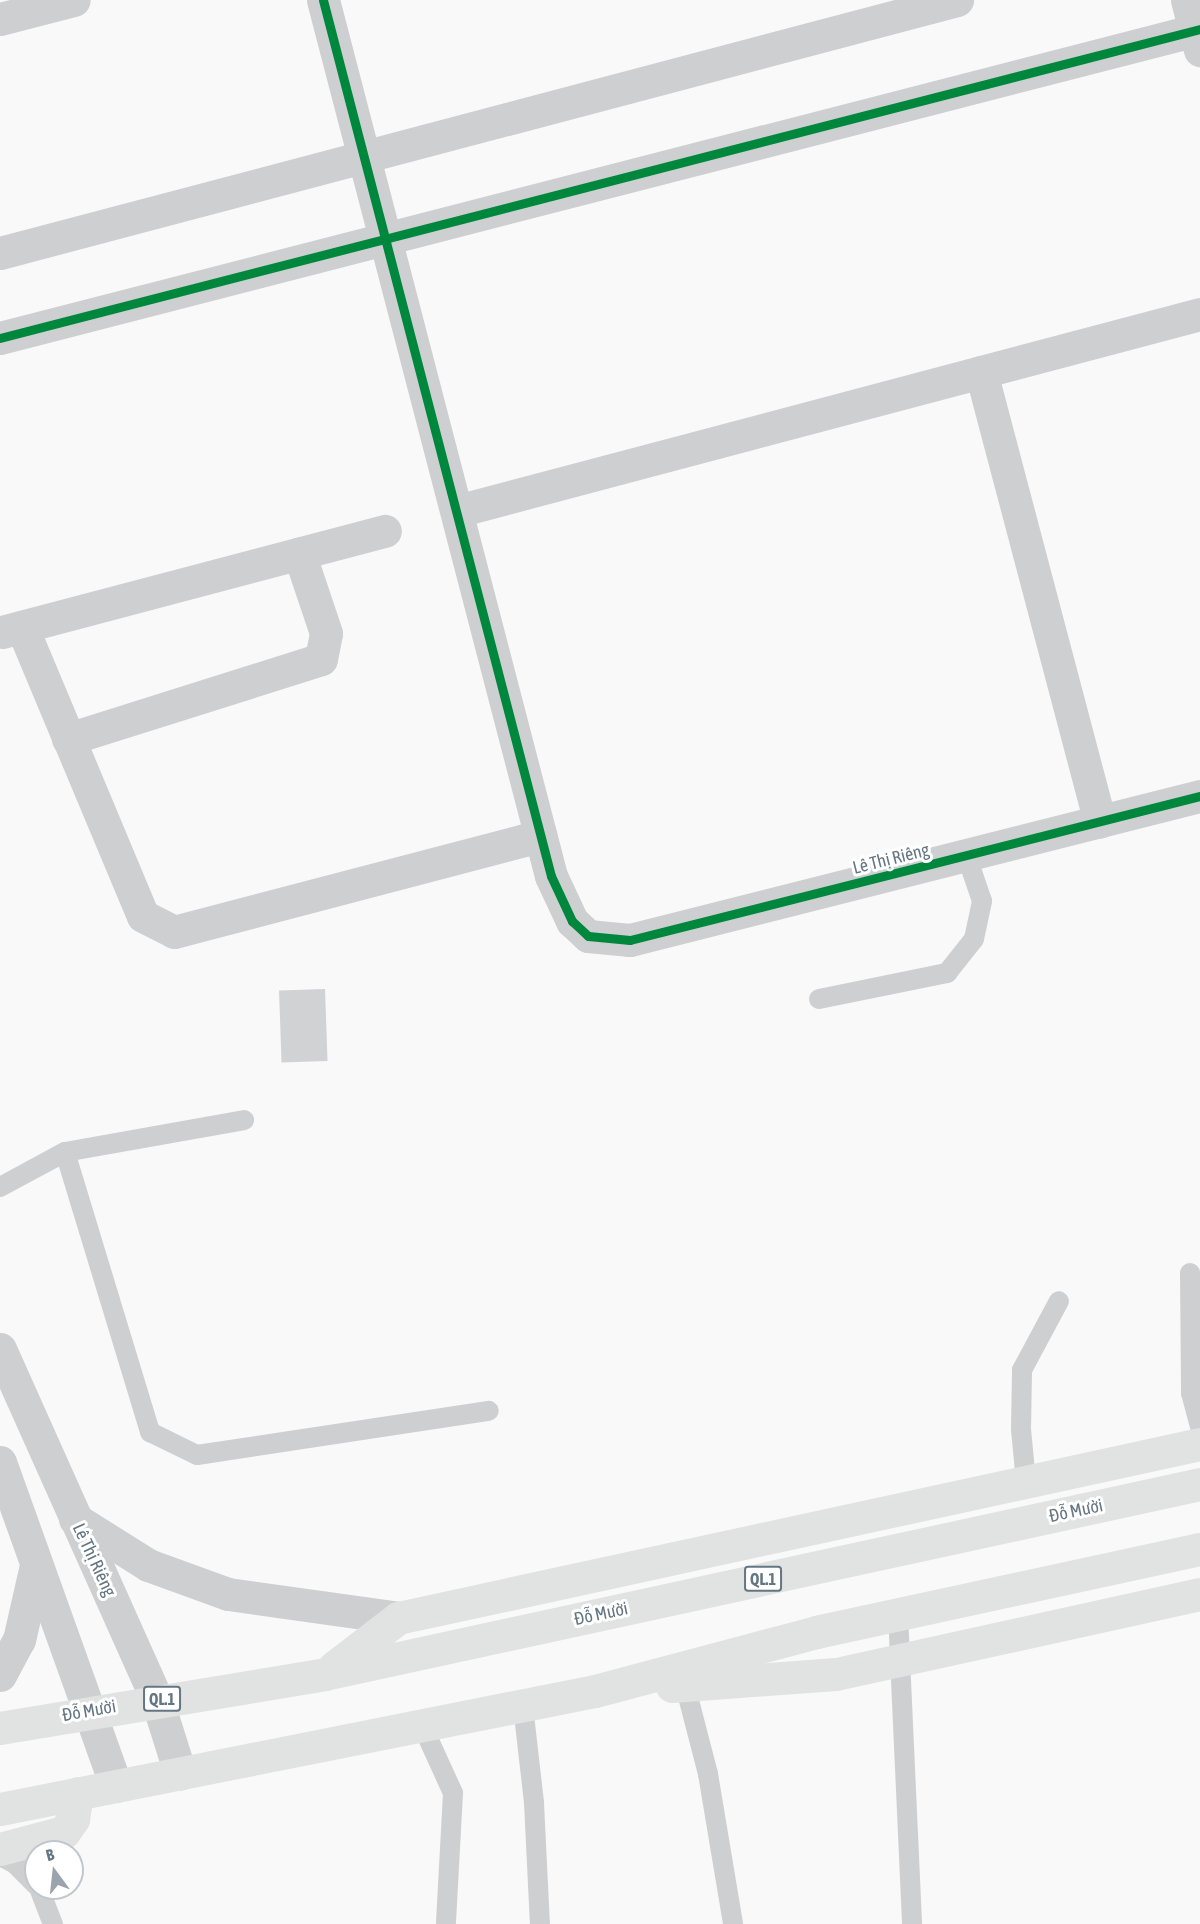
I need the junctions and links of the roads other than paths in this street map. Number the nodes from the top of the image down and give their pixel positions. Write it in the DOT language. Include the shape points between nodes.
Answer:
graph roads {
  1 [pos="323,0"];
  2 [pos="957,0"];
  3 [pos="57,2"];
  4 [pos="0,19"];
  5 [pos="1195,27"];
  6 [pos="365,155"];
  7 [pos="388,241"];
  8 [pos="0,253"];
  9 [pos="1200,314"];
  10 [pos="0,338"];
  11 [pos="981,372"];
  12 [pos="457,511"];
  13 [pos="385,531"];
  14 [pos="299,553"];
  15 [pos="11,629"];
  16 [pos="68,739"];
  17 [pos="1200,796"];
  18 [pos="1100,822"];
  19 [pos="541,836"];
  20 [pos="967,857"];
  21 [pos="819,999"];
  22 [pos="244,1120"];
  23 [pos="65,1152"];
  24 [pos="0,1188"];
  25 [pos="1190,1274"];
  26 [pos="1059,1301"];
  27 [pos="0,1349"];
  28 [pos="489,1411"];
  29 [pos="1200,1427"];
  30 [pos="1200,1444"];
  31 [pos="0,1462"];
  32 [pos="1026,1482"];
  33 [pos="1200,1484"];
  34 [pos="75,1519"];
  35 [pos="1200,1549"];
  36 [pos="36,1563"];
  37 [pos="1200,1594"];
  38 [pos="898,1614"];
  39 [pos="398,1618"];
  40 [pos="902,1662"];
  41 [pos="325,1674"];
  42 [pos="0,1675"];
  43 [pos="685,1685"];
  44 [pos="595,1691"];
  45 [pos="157,1700"];
  46 [pos="523,1706"];
  47 [pos="91,1710"];
  48 [pos="422,1725"];
  49 [pos="0,1728"];
  50 [pos="180,1773"];
  51 [pos="116,1786"];
  52 [pos="77,1793"];
  53 [pos="0,1809"];
  54 [pos="0,1849"];
  55 [pos="0,1856"];
  56 [pos="24,1873"];
  57 [pos="44,1900"];
  58 [pos="53,1924"];
  59 [pos="446,1924"];
  60 [pos="540,1924"];
  61 [pos="733,1924"];
  62 [pos="912,1924"];
  1 -- 6 [label="street"];
  2 -- 6 [label="street"];
  3 -- 4 [label="street"];
  5 -- 7 [label="street"];
  6 -- 7 [label="street"];
  6 -- 8 [label="street"];
  7 -- 10 [label="street"];
  7 -- 12 [label="street"];
  9 -- 11 [label="street"];
  11 -- 12 [label="street"];
  11 -- 18 [label="street"];
  12 -- 19 [label="street"];
  13 -- 14 [label="street"];
  14 -- 15 [label="street"];
  14 -- 16 [label="street" via="326,633 321,659"];
  15 -- 16 [label="street"];
  16 -- 19 [label="street" via="143,916 174,932"];
  17 -- 18 [label="street, Lê Thị Riêng"];
  18 -- 20 [label="street, Lê Thị Riêng"];
  19 -- 20 [label="street, Lê Thị Riêng" via="562,903 572,921 588,936 630,940"];
  20 -- 21 [label="lane" via="982,901 974,939 947,973"];
  22 -- 23 [label="lane"];
  23 -- 24 [label="lane"];
  23 -- 28 [label="lane" via="150,1432 197,1455"];
  25 -- 29 [label="lane" via="1191,1393"];
  26 -- 32 [label="lane" via="1022,1370 1021,1429"];
  27 -- 34 [label="street, Lê Thị Riêng"];
  30 -- 32 [label="highway, QL.1"];
  31 -- 36 [label="street"];
  32 -- 39 [label="highway, QL.1"];
  33 -- 41 [label="highway, Đỗ Mười / QL.1"];
  34 -- 39 [label="street" via="148,1565 228,1594"];
  34 -- 45 [label="street, Lê Thị Riêng"];
  35 -- 38 [label="highway"];
  36 -- 42 [label="street" via="19,1640"];
  36 -- 47 [label="street"];
  37 -- 40 [label="highway"];
  38 -- 40 [label="lane"];
  38 -- 44 [label="highway"];
  39 -- 41 [label="highway, QL.1"];
  40 -- 43 [label="highway" via="836,1674"];
  40 -- 62 [label="lane"];
  41 -- 45 [label="highway, Đỗ Mười / QL.1"];
  43 -- 44 [label="highway"];
  43 -- 61 [label="lane" via="708,1774"];
  44 -- 46 [label="highway"];
  45 -- 47 [label="highway, Đỗ Mười / QL.1"];
  45 -- 50 [label="street, Lê Thị Riêng"];
  46 -- 48 [label="highway"];
  46 -- 60 [label="lane" via="534,1803"];
  47 -- 49 [label="highway, Đỗ Mười / QL.1"];
  47 -- 51 [label="street"];
  48 -- 50 [label="highway"];
  48 -- 59 [label="lane" via="453,1793"];
  50 -- 51 [label="highway"];
  51 -- 52 [label="highway"];
  52 -- 53 [label="highway"];
  52 -- 54 [label="highway" via="74,1819 64,1832"];
  55 -- 56 [label="lane"];
  57 -- 58 [label="lane"];
}
